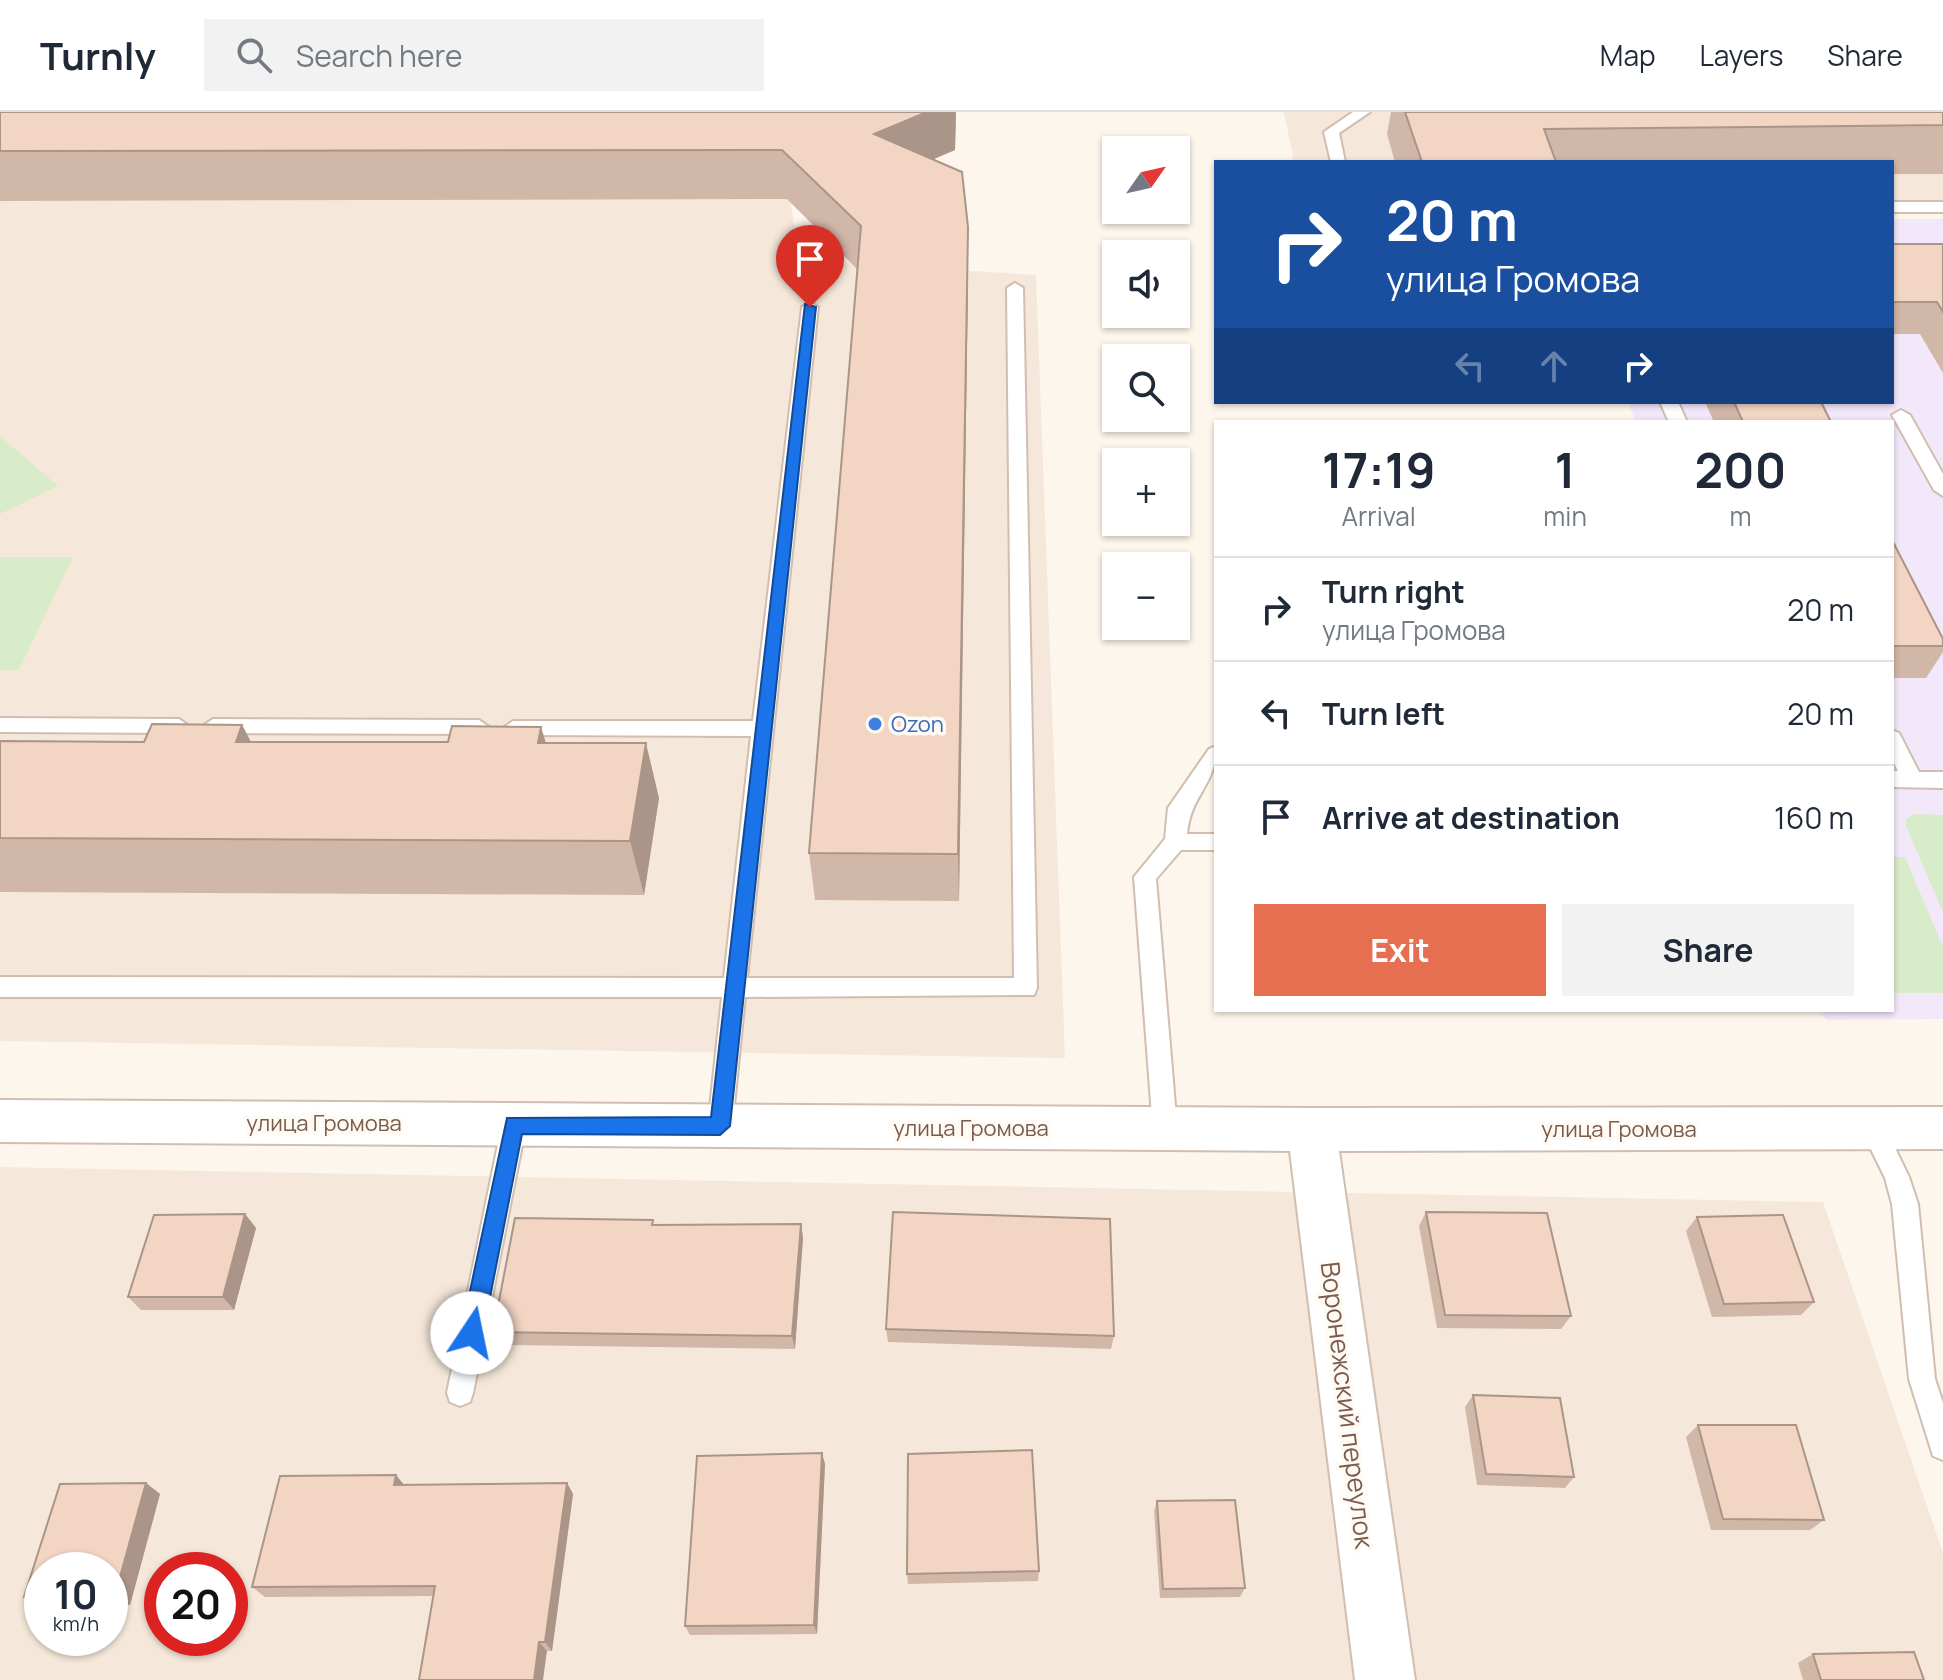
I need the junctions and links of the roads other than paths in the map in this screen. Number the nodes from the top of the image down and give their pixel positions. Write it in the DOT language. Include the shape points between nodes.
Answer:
graph roads {
  1 [pos="1363,112"];
  2 [pos="1338,160"];
  3 [pos="1894,207"];
  4 [pos="1943,207"];
  5 [pos="1015,288"];
  6 [pos="810,307"];
  7 [pos="1901,415"];
  8 [pos="1943,490"];
  9 [pos="0,725"];
  10 [pos="762,729"];
  11 [pos="1894,746"];
  12 [pos="1214,757"];
  13 [pos="1902,779"];
  14 [pos="1943,780"];
  15 [pos="1175,842"];
  16 [pos="1214,842"];
  17 [pos="735,986"];
  18 [pos="0,987"];
  19 [pos="0,1121"];
  20 [pos="514,1125"];
  21 [pos="720,1126"];
  22 [pos="1943,1128"];
  23 [pos="1165,1129"];
  24 [pos="1873,1129"];
  25 [pos="1312,1130"];
  26 [pos="460,1393"];
  27 [pos="1943,1446"];
  28 [pos="1385,1680"];
  1 -- 2 [label="lane" via="1331,132"];
  3 -- 4 [label="lane"];
  5 -- 17 [label="lane" via="1026,988"];
  6 -- 10 [label="lane"];
  7 -- 8 [label="lane"];
  9 -- 10 [label="lane"];
  10 -- 17 [label="lane"];
  11 -- 13 [label="lane"];
  12 -- 15 [label="lane" via="1179,808"];
  13 -- 14 [label="lane"];
  15 -- 16 [label="lane"];
  15 -- 23 [label="lane" via="1145,877"];
  17 -- 18 [label="lane"];
  17 -- 21 [label="lane"];
  19 -- 20 [label="street, улица Громова"];
  20 -- 21 [label="street, улица Громова"];
  20 -- 26 [label="lane"];
  21 -- 23 [label="street, улица Громова"];
  22 -- 24 [label="street, улица Громова"];
  23 -- 25 [label="street, улица Громова"];
  24 -- 25 [label="street, улица Громова"];
  24 -- 27 [label="lane" via="1905,1204 1922,1379"];
  25 -- 28 [label="street, Воронежский переулок"];
}
